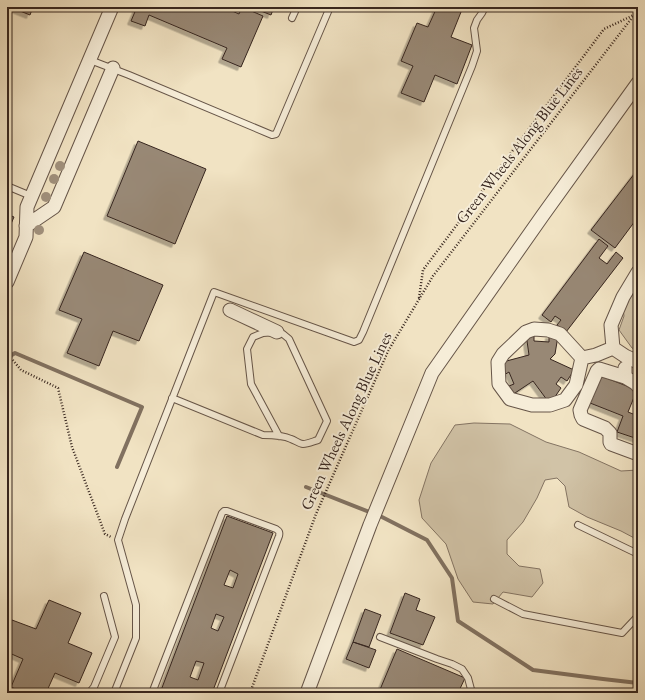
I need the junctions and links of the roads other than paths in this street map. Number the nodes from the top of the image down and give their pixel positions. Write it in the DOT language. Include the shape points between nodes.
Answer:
graph roads {
  1 [pos="112,7"];
  2 [pos="297,7"];
  3 [pos="330,7"];
  4 [pos="485,7"];
  5 [pos="292,18"];
  6 [pos="90,60"];
  7 [pos="113,68"];
  8 [pos="638,83"];
  9 [pos="7,186"];
  10 [pos="31,196"];
  11 [pos="26,226"];
  12 [pos="638,272"];
  13 [pos="7,282"];
  14 [pos="230,310"];
  15 [pos="278,332"];
  16 [pos="613,348"];
  17 [pos="625,356"];
  18 [pos="582,358"];
  19 [pos="638,362"];
  20 [pos="625,377"];
  21 [pos="638,386"];
  22 [pos="172,398"];
  23 [pos="279,436"];
  24 [pos="638,454"];
  25 [pos="578,525"];
  26 [pos="638,554"];
  27 [pos="104,596"];
  28 [pos="494,599"];
  29 [pos="638,616"];
  30 [pos="380,637"];
  31 [pos="89,693"];
  32 [pos="114,693"];
  33 [pos="152,693"];
  34 [pos="219,693"];
  35 [pos="306,693"];
  36 [pos="472,693"];
  1 -- 6 [label="street"];
  2 -- 5 [label="lane"];
  3 -- 7 [label="lane" via="276,134 272,135"];
  4 -- 22 [label="lane" via="474,28 477,51 472,66 359,340 354,342 214,292"];
  6 -- 7 [label="lane"];
  6 -- 10 [label="street"];
  7 -- 11 [label="street" via="54,207"];
  8 -- 35 [label="street" via="432,372 374,514"];
  9 -- 10 [label="lane"];
  10 -- 11 [label="street" via="27,207"];
  11 -- 13 [label="street" via="26,237"];
  12 -- 16 [label="street" via="623,297 611,325"];
  14 -- 15 [label="street"];
  15 -- 23 [label="lane" via="263,333 254,337 248,349 251,384"];
  15 -- 23 [label="lane" via="289,339 326,421 318,440 311,443 302,444"];
  16 -- 17 [label="street"];
  16 -- 18 [label="street"];
  17 -- 19 [label="street"];
  17 -- 20 [label="street"];
  18 -- 18 [label="street" via="576,385 565,400 532,405 510,399 499,384 498,362 503,354 526,332 534,329 560,334"];
  20 -- 21 [label="street"];
  20 -- 24 [label="street" via="600,369 597,371 580,410 583,419 596,423 610,433 612,444"];
  22 -- 23 [label="lane" via="263,435"];
  22 -- 32 [label="lane" via="118,540 136,605 136,638"];
  25 -- 26 [label="lane"];
  27 -- 31 [label="lane" via="115,637 94,687"];
  28 -- 29 [label="lane" via="523,614 622,633"];
  30 -- 36 [label="lane" via="462,669 468,678"];
  33 -- 34 [label="lane" via="222,513 227,511 276,529 280,533"];
}
